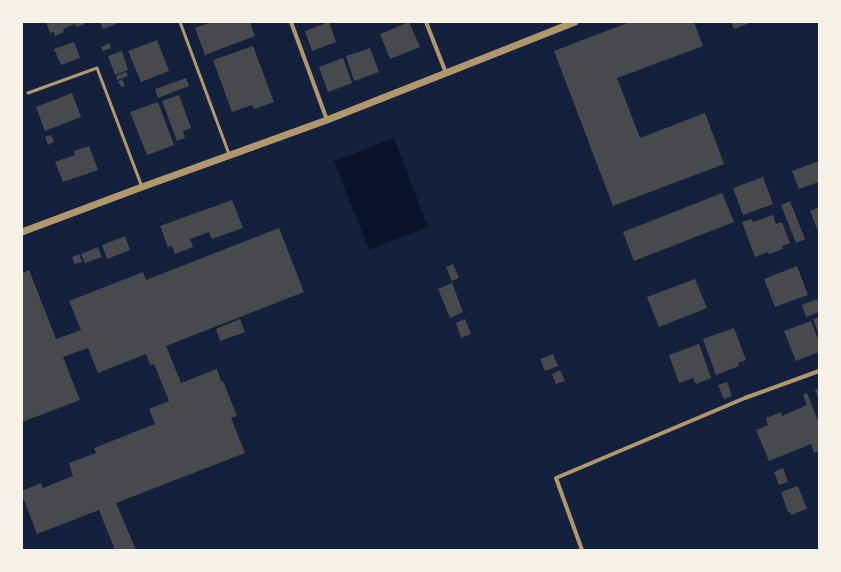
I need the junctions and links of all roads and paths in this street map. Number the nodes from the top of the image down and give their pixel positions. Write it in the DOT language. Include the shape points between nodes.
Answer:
graph roads {
  1 [pos="180,22"];
  2 [pos="291,22"];
  3 [pos="426,22"];
  4 [pos="575,22"];
  5 [pos="446,73"];
  6 [pos="28,93"];
  7 [pos="327,120"];
  8 [pos="230,156"];
  9 [pos="142,187"];
  10 [pos="22,232"];
  11 [pos="819,371"];
  12 [pos="582,550"];
  1 -- 8 [label="lane"];
  2 -- 7 [label="street"];
  3 -- 5 [label="street"];
  4 -- 5 [label="street"];
  5 -- 7 [label="street"];
  6 -- 9 [label="lane" via="97,68"];
  7 -- 8 [label="street"];
  8 -- 9 [label="street"];
  9 -- 10 [label="street"];
  11 -- 12 [label="street" via="745,398 556,478"];
}
